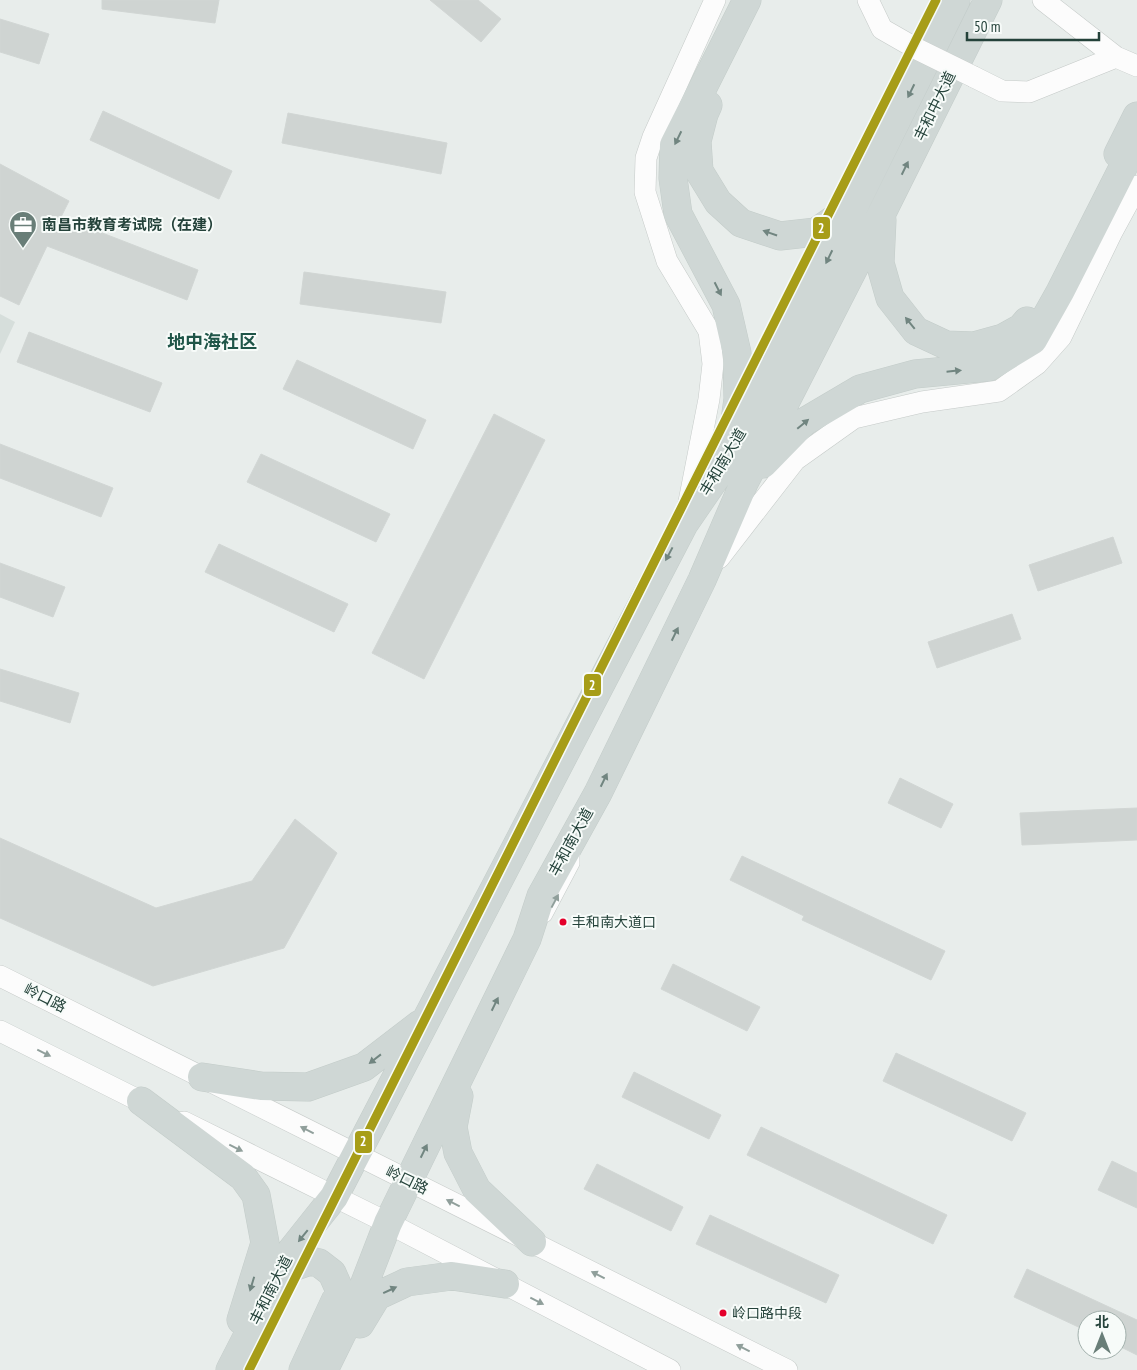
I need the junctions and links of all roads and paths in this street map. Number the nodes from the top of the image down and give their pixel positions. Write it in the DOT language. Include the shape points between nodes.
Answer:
graph roads {
  1 [pos="715,0"];
  2 [pos="747,0"];
  3 [pos="760,0"];
  4 [pos="868,0"];
  5 [pos="956,0"];
  6 [pos="988,0"];
  7 [pos="1044,0"];
  8 [pos="1116,57"];
  9 [pos="1137,66"];
  10 [pos="1137,116"];
  11 [pos="1137,140"];
  12 [pos="866,182"];
  13 [pos="1137,186"];
  14 [pos="883,212"];
  15 [pos="730,457"];
  16 [pos="744,483"];
  17 [pos="684,524"];
  18 [pos="702,580"];
  19 [pos="0,976"];
  20 [pos="427,1018"];
  21 [pos="0,1031"];
  22 [pos="465,1066"];
  23 [pos="202,1077"];
  24 [pos="141,1101"];
  25 [pos="356,1155"];
  26 [pos="409,1181"];
  27 [pos="334,1197"];
  28 [pos="388,1223"];
  29 [pos="532,1242"];
  30 [pos="505,1284"];
  31 [pos="340,1292"];
  32 [pos="258,1315"];
  33 [pos="330,1364"];
  34 [pos="225,1370"];
  35 [pos="230,1370"];
  36 [pos="303,1370"];
  37 [pos="670,1370"];
  38 [pos="787,1370"];
  1 -- 17 [label="street" via="652,137 646,158 644,192 667,261 708,331 713,364"];
  2 -- 15 [label="main road, one-way" via="674,145 673,178 678,214 726,305 737,353 738,399"];
  12 -- 3 [label="main road, one-way" via="839,216 816,232 780,236 741,223 718,202 700,171 697,141 704,114"];
  4 -- 8 [label="street, bridge" via="882,29 1002,91 1029,92"];
  5 -- 12 [label="main road, 丰和中大道, one-way"];
  14 -- 6 [label="main road, 丰和中大道, one-way"];
  7 -- 8 [label="street"];
  8 -- 9 [label="street"];
  10 -- 14 [label="main road, one-way" via="1048,294 1021,328 1003,338 974,346 946,345 916,331 890,298 880,263"];
  16 -- 11 [label="main road, one-way" via="804,422 860,389 915,374 989,366 1033,340"];
  12 -- 15 [label="main road, 丰和南大道, one-way"];
  13 -- 18 [label="street" via="1062,337 1037,364 999,390 922,402 854,418 795,460"];
  14 -- 16 [label="main road, 丰和南大道"];
  15 -- 17 [label="main road, 丰和南大道"];
  16 -- 18 [label="main road, 丰和南大道"];
  17 -- 20 [label="main road, 丰和南大道, one-way"];
  22 -- 18 [label="main road, 丰和南大道, one-way" via="527,939 541,896 598,793"];
  19 -- 23 [label="street, 岭口路"];
  20 -- 23 [label="main road, one-way" via="364,1067 308,1087 261,1086"];
  20 -- 25 [label="main road, 丰和南大道"];
  21 -- 24 [label="street, one-way"];
  26 -- 22 [label="main road, 丰和南大道, one-way"];
  22 -- 29 [label="main road" via="453,1127 458,1153 477,1190"];
  25 -- 23 [label="street, 岭口路, one-way"];
  24 -- 27 [label="street, one-way"];
  24 -- 34 [label="main road, one-way" via="243,1176 256,1195 265,1243"];
  25 -- 26 [label="street, 岭口路"];
  25 -- 27 [label="main road, 丰和南大道"];
  26 -- 28 [label="main road, 丰和南大道"];
  29 -- 26 [label="street, 岭口路, one-way"];
  27 -- 28 [label="street"];
  27 -- 32 [label="main road, 丰和南大道, one-way" via="291,1251"];
  28 -- 30 [label="street"];
  28 -- 31 [label="main road"];
  28 -- 33 [label="main road, 丰和南大道"];
  38 -- 29 [label="street, 岭口路, one-way"];
  33 -- 30 [label="main road, one-way" via="377,1296 407,1282 452,1276"];
  30 -- 37 [label="street, one-way"];
  31 -- 32 [label="main road" via="332,1273 319,1263 310,1261 290,1268"];
  31 -- 33 [label="main road" via="342,1309"];
  31 -- 36 [label="main road"];
  32 -- 35 [label="main road, 丰和南大道"];
}
